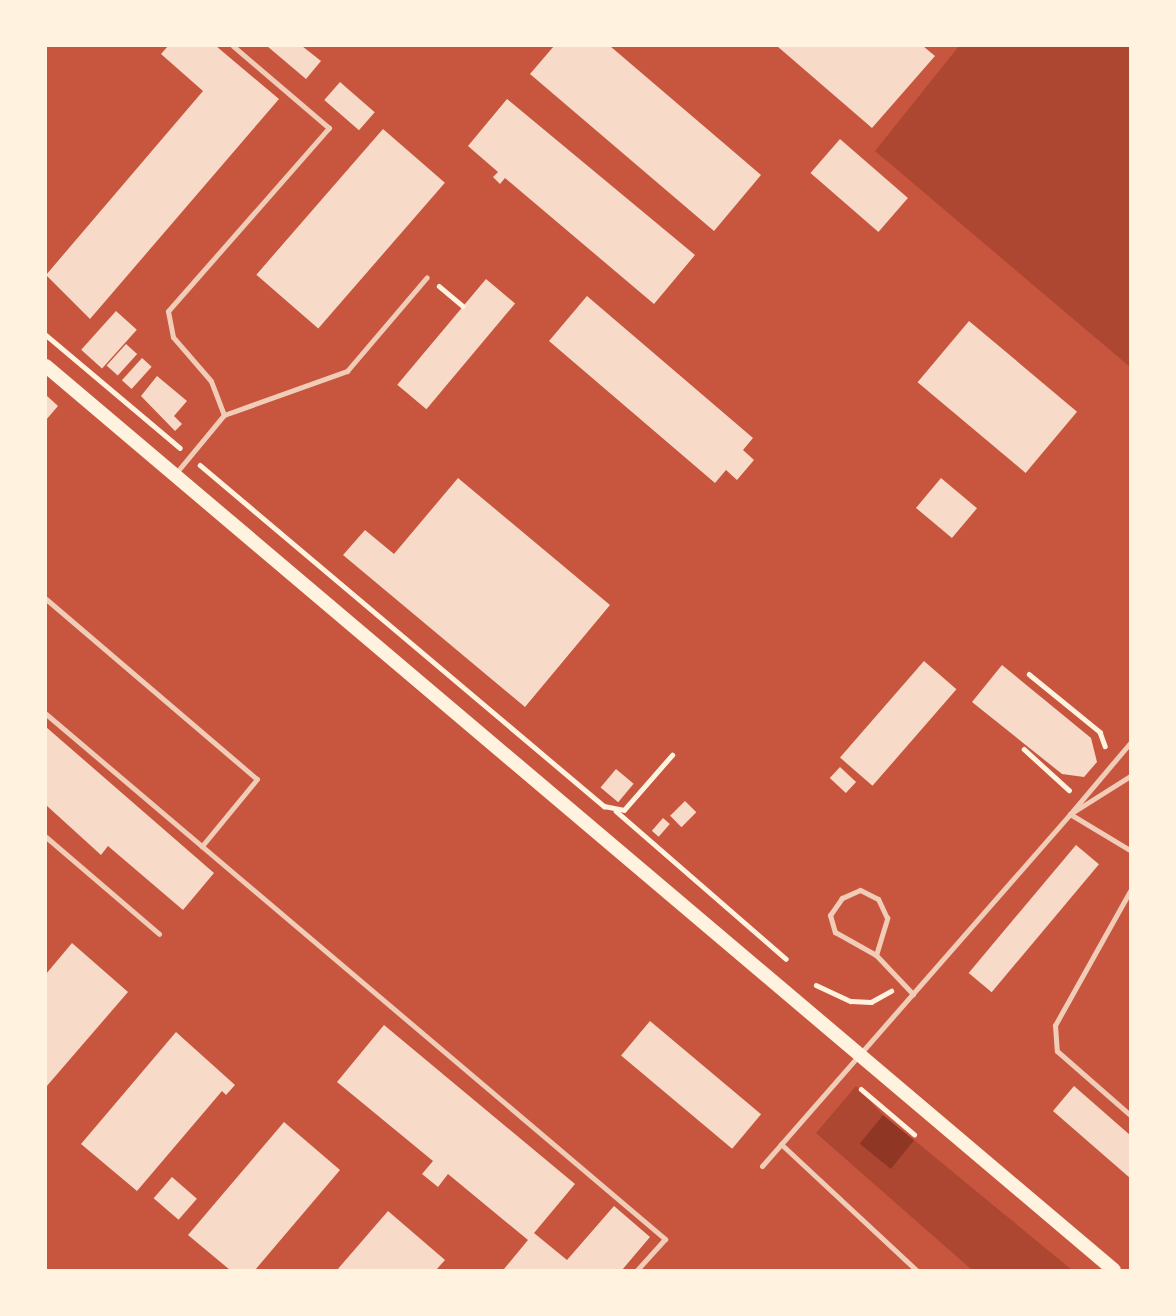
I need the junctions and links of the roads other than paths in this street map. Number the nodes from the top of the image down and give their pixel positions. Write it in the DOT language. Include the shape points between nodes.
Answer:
graph roads {
  1 [pos="233,46"];
  2 [pos="427,277"];
  3 [pos="46,366"];
  4 [pos="225,415"];
  5 [pos="174,475"];
  6 [pos="46,599"];
  7 [pos="46,714"];
  8 [pos="1130,743"];
  9 [pos="1130,776"];
  10 [pos="1070,814"];
  11 [pos="46,837"];
  12 [pos="202,846"];
  13 [pos="1130,850"];
  14 [pos="1130,891"];
  15 [pos="159,934"];
  16 [pos="876,955"];
  17 [pos="913,994"];
  18 [pos="859,1055"];
  19 [pos="1130,1115"];
  20 [pos="781,1144"];
  21 [pos="762,1166"];
  22 [pos="637,1270"];
  23 [pos="916,1270"];
  24 [pos="1114,1270"];
  1 -- 4 [label="lane" via="329,128 167,311 173,337 211,381"];
  2 -- 4 [label="lane" via="347,371"];
  3 -- 5 [label="main road"];
  4 -- 5 [label="lane"];
  5 -- 18 [label="main road"];
  6 -- 12 [label="lane" via="257,779"];
  7 -- 12 [label="lane"];
  8 -- 10 [label="lane"];
  9 -- 10 [label="lane"];
  10 -- 13 [label="lane"];
  10 -- 17 [label="lane"];
  11 -- 15 [label="lane"];
  12 -- 22 [label="lane" via="664,1239"];
  14 -- 19 [label="lane" via="1055,1025 1057,1051"];
  16 -- 16 [label="lane" via="842,938 831,915 842,898 860,890 878,899 887,918"];
  16 -- 17 [label="lane"];
  17 -- 18 [label="lane"];
  18 -- 20 [label="lane"];
  18 -- 24 [label="main road"];
  20 -- 21 [label="lane"];
  20 -- 23 [label="lane"];
}
